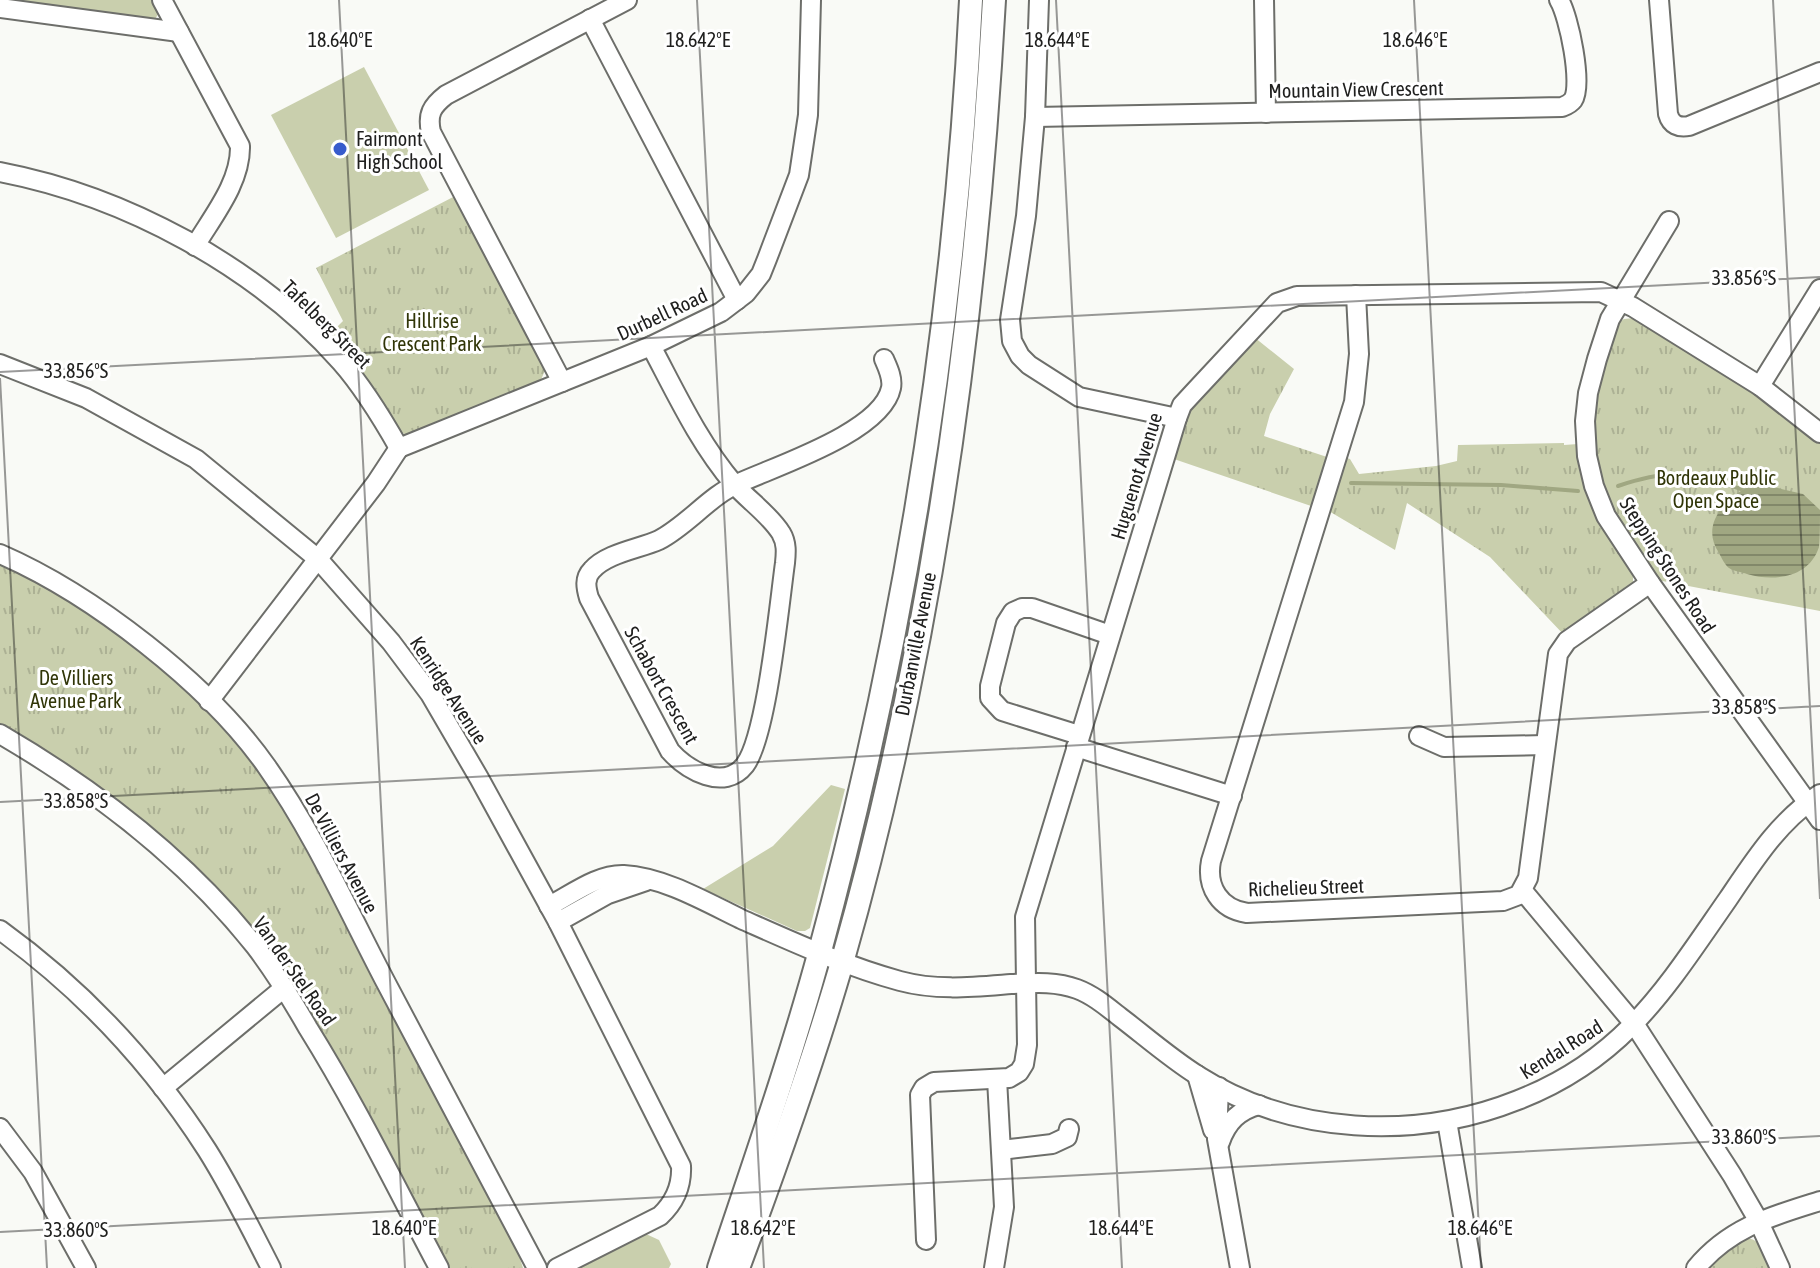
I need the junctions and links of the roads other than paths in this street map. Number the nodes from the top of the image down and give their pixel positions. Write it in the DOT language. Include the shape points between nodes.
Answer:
graph roads {
  1 [pos="162,0"];
  2 [pos="627,0"];
  3 [pos="811,0"];
  4 [pos="971,0"];
  5 [pos="994,0"];
  6 [pos="1039,0"];
  7 [pos="1264,0"];
  8 [pos="1559,0"];
  9 [pos="1659,0"];
  10 [pos="0,8"];
  11 [pos="590,19"];
  12 [pos="179,32"];
  13 [pos="1820,72"];
  14 [pos="1266,113"];
  15 [pos="1035,117"];
  16 [pos="0,172"];
  17 [pos="1669,221"];
  18 [pos="195,246"];
  19 [pos="1820,289"];
  20 [pos="1356,295"];
  21 [pos="737,300"];
  22 [pos="1621,301"];
  23 [pos="651,346"];
  24 [pos="884,359"];
  25 [pos="0,364"];
  26 [pos="562,382"];
  27 [pos="1760,386"];
  28 [pos="1177,418"];
  29 [pos="1820,433"];
  30 [pos="399,448"];
  31 [pos="735,485"];
  32 [pos="0,554"];
  33 [pos="318,559"];
  34 [pos="1650,583"];
  35 [pos="1110,635"];
  36 [pos="209,701"];
  37 [pos="0,734"];
  38 [pos="1419,736"];
  39 [pos="1077,741"];
  40 [pos="1545,745"];
  41 [pos="1232,796"];
  42 [pos="1814,798"];
  43 [pos="1820,820"];
  44 [pos="1523,891"];
  45 [pos="554,914"];
  46 [pos="0,930"];
  47 [pos="820,953"];
  48 [pos="842,962"];
  49 [pos="1027,983"];
  50 [pos="284,988"];
  51 [pos="1635,1025"];
  52 [pos="1197,1075"];
  53 [pos="997,1079"];
  54 [pos="1219,1087"];
  55 [pos="163,1088"];
  56 [pos="1259,1105"];
  57 [pos="1447,1121"];
  58 [pos="0,1128"];
  59 [pos="1069,1129"];
  60 [pos="1218,1144"];
  61 [pos="1001,1150"];
  62 [pos="1820,1201"];
  63 [pos="1758,1220"];
  64 [pos="926,1240"];
  65 [pos="86,1268"];
  66 [pos="271,1268"];
  67 [pos="439,1268"];
  68 [pos="537,1268"];
  69 [pos="557,1268"];
  70 [pos="719,1268"];
  71 [pos="738,1268"];
  72 [pos="994,1268"];
  73 [pos="1240,1268"];
  74 [pos="1472,1268"];
  75 [pos="1696,1268"];
  76 [pos="1780,1268"];
  1 -- 12 [label="street"];
  2 -- 11 [label="street"];
  3 -- 21 [label="street, Durbell Road" via="808,115 799,175 761,274"];
  4 -- 47 [label="main road, Durbanville Avenue" via="952,246 926,452 879,709"];
  5 -- 48 [label="main road, Durbanville Avenue" via="980,210 950,453 902,715"];
  6 -- 15 [label="street"];
  7 -- 14 [label="street"];
  8 -- 14 [label="street, Mountain View Crescent" via="1573,47 1575,92 1566,106"];
  9 -- 13 [label="street" via="1668,114 1679,127"];
  10 -- 12 [label="street"];
  11 -- 21 [label="street"];
  11 -- 26 [label="street" via="446,95 429,115 431,132"];
  12 -- 18 [label="street" via="240,146 232,183"];
  14 -- 15 [label="street, Mountain View Crescent"];
  15 -- 28 [label="street" via="1010,320 1015,348 1029,365 1079,397"];
  16 -- 18 [label="street, Tafelberg Street" via="86,194"];
  17 -- 22 [label="street, Stepping Stones Road"];
  18 -- 30 [label="street, Tafelberg Street" via="259,288 341,362"];
  19 -- 27 [label="street"];
  20 -- 22 [label="street, Huguenot Avenue" via="1592,291"];
  20 -- 28 [label="street, Huguenot Avenue" via="1297,296 1277,303 1182,405"];
  20 -- 41 [label="street, Richelieu Street" via="1358,372 1350,416"];
  21 -- 23 [label="street, Durbell Road"];
  22 -- 27 [label="street, Huguenot Avenue"];
  22 -- 34 [label="street, Stepping Stones Road" via="1610,319 1588,393 1587,456 1606,516"];
  23 -- 26 [label="street, Durbell Road"];
  23 -- 31 [label="street, Schabort Crescent" via="696,430"];
  24 -- 31 [label="street, Schabort Crescent" via="890,392 858,427"];
  25 -- 33 [label="street, Kenridge Avenue" via="86,398 176,446"];
  26 -- 30 [label="street, Durbell Road"];
  27 -- 29 [label="street, Huguenot Avenue"];
  28 -- 35 [label="street, Huguenot Avenue"];
  30 -- 33 [label="street"];
  31 -- 31 [label="street, Schabort Crescent" via="781,533 786,550 752,752 744,767 713,778 687,767 670,751 589,598 586,583 600,563 678,529"];
  32 -- 36 [label="street, De Villiers Avenue" via="123,626"];
  33 -- 36 [label="street"];
  33 -- 45 [label="street, Kenridge Avenue" via="430,694"];
  34 -- 40 [label="street" via="1561,649"];
  34 -- 42 [label="street, Stepping Stones Road"];
  35 -- 39 [label="street, Huguenot Avenue"];
  35 -- 39 [label="street" via="1027,608 1013,612 1006,623 990,686 993,703"];
  36 -- 68 [label="street, De Villiers Avenue" via="252,747 287,797"];
  37 -- 50 [label="street, Van der Stel Road" via="138,828 225,911"];
  38 -- 40 [label="street" via="1444,747"];
  39 -- 41 [label="street"];
  39 -- 49 [label="street, Huguenot Avenue" via="1025,917"];
  40 -- 44 [label="street"];
  41 -- 44 [label="street, Richelieu Street" via="1210,878 1219,899 1239,912 1503,901"];
  42 -- 43 [label="street, Stepping Stones Road"];
  42 -- 51 [label="street, Kendal Road" via="1768,840"];
  44 -- 51 [label="street"];
  45 -- 47 [label="street, Kendal Road" via="608,877 624,875 663,884"];
  45 -- 69 [label="street, Kenridge Avenue" via="682,1173 665,1212"];
  46 -- 55 [label="street" via="102,1015"];
  47 -- 48 [label="street, Kendal Road"];
  47 -- 70 [label="main road, Durbanville Avenue"];
  48 -- 49 [label="street, Kendal Road" via="935,987"];
  48 -- 71 [label="main road, Durbanville Avenue"];
  49 -- 52 [label="street, Kendal Road" via="1055,983 1082,991"];
  49 -- 53 [label="street, Huguenot Avenue" via="1024,1064 1015,1075"];
  50 -- 55 [label="street"];
  50 -- 67 [label="street, Van der Stel Road" via="338,1076"];
  51 -- 57 [label="street, Kendal Road" via="1552,1085 1490,1111"];
  51 -- 63 [label="street"];
  52 -- 54 [label="street, Kendal Road"];
  52 -- 60 [label="street"];
  53 -- 61 [label="street"];
  53 -- 64 [label="street" via="934,1082 921,1091"];
  54 -- 56 [label="street, Kendal Road"];
  54 -- 60 [label="street"];
  55 -- 66 [label="street" via="220,1171"];
  56 -- 57 [label="street, Kendal Road" via="1356,1126"];
  56 -- 60 [label="street" via="1232,1120"];
  57 -- 74 [label="street"];
  58 -- 65 [label="street" via="33,1172"];
  59 -- 61 [label="street" via="1067,1137 1052,1144"];
  60 -- 73 [label="street"];
  61 -- 72 [label="street" via="1004,1207"];
  62 -- 63 [label="street"];
  63 -- 75 [label="street"];
  63 -- 76 [label="street"];
}
